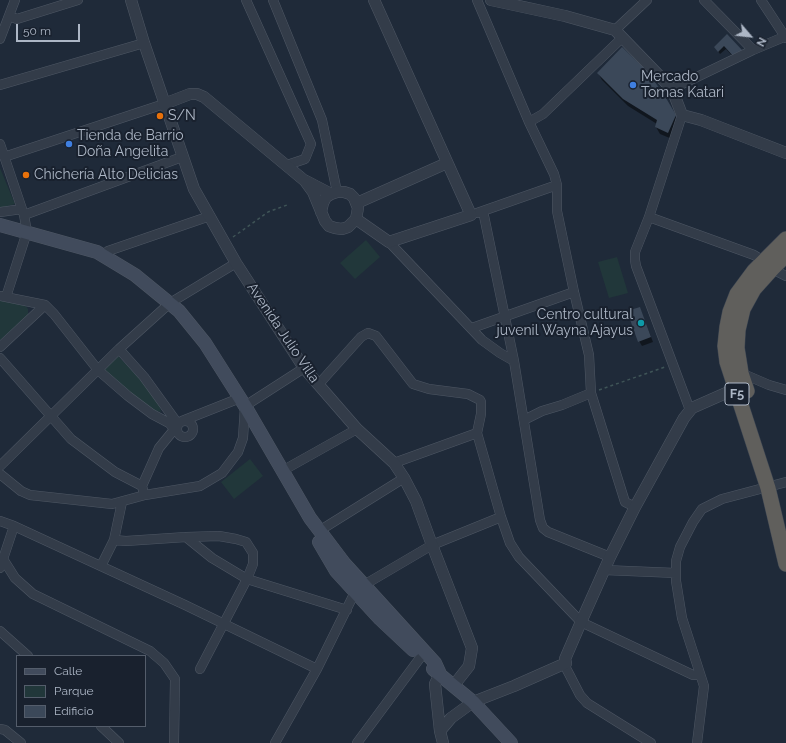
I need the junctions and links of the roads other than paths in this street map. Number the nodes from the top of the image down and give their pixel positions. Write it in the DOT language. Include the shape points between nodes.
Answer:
graph roads {
  1 [pos="16,0"];
  2 [pos="78,0"];
  3 [pos="132,0"];
  4 [pos="246,0"];
  5 [pos="273,0"];
  6 [pos="374,0"];
  7 [pos="477,0"];
  8 [pos="491,0"];
  9 [pos="647,0"];
  10 [pos="704,0"];
  11 [pos="761,0"];
  12 [pos="9,16"];
  13 [pos="618,34"];
  14 [pos="0,37"];
  15 [pos="785,37"];
  16 [pos="144,43"];
  17 [pos="753,50"];
  18 [pos="0,86"];
  19 [pos="672,89"];
  20 [pos="164,104"];
  21 [pos="682,115"];
  22 [pos="529,122"];
  23 [pos="0,144"];
  24 [pos="786,153"];
  25 [pos="4,157"];
  26 [pos="182,157"];
  27 [pos="447,163"];
  28 [pos="287,165"];
  29 [pos="305,181"];
  30 [pos="557,185"];
  31 [pos="334,193"];
  32 [pos="357,203"];
  33 [pos="483,211"];
  34 [pos="0,212"];
  35 [pos="23,212"];
  36 [pos="322,212"];
  37 [pos="471,215"];
  38 [pos="210,216"];
  39 [pos="649,217"];
  40 [pos="356,219"];
  41 [pos="0,225"];
  42 [pos="26,232"];
  43 [pos="786,239"];
  44 [pos="389,242"];
  45 [pos="786,255"];
  46 [pos="103,256"];
  47 [pos="236,263"];
  48 [pos="768,265"];
  49 [pos="786,276"];
  50 [pos="574,292"];
  51 [pos="3,297"];
  52 [pos="170,303"];
  53 [pos="45,305"];
  54 [pos="505,316"];
  55 [pos="472,328"];
  56 [pos="0,347"];
  57 [pos="119,349"];
  58 [pos="0,358"];
  59 [pos="514,361"];
  60 [pos="304,368"];
  61 [pos="98,370"];
  62 [pos="741,372"];
  63 [pos="318,384"];
  64 [pos="740,389"];
  65 [pos="786,390"];
  66 [pos="591,393"];
  67 [pos="243,402"];
  68 [pos="690,410"];
  69 [pos="197,415"];
  70 [pos="51,416"];
  71 [pos="524,420"];
  72 [pos="178,426"];
  73 [pos="193,427"];
  74 [pos="357,429"];
  75 [pos="477,433"];
  76 [pos="394,463"];
  77 [pos="0,466"];
  78 [pos="282,471"];
  79 [pos="0,474"];
  80 [pos="404,478"];
  81 [pos="777,485"];
  82 [pos="142,486"];
  83 [pos="145,495"];
  84 [pos="122,502"];
  85 [pos="635,507"];
  86 [pos="310,518"];
  87 [pos="502,518"];
  88 [pos="786,520"];
  89 [pos="0,522"];
  90 [pos="14,526"];
  91 [pos="319,531"];
  92 [pos="186,536"];
  93 [pos="114,540"];
  94 [pos="432,545"];
  95 [pos="610,556"];
  96 [pos="1,564"];
  97 [pos="786,564"];
  98 [pos="101,566"];
  99 [pos="604,570"];
  100 [pos="676,573"];
  101 [pos="247,579"];
  102 [pos="360,589"];
  103 [pos="347,610"];
  104 [pos="581,622"];
  105 [pos="224,624"];
  106 [pos="0,631"];
  107 [pos="27,655"];
  108 [pos="420,658"];
  109 [pos="566,663"];
  110 [pos="200,669"];
  111 [pos="317,669"];
  112 [pos="440,674"];
  113 [pos="700,675"];
  114 [pos="454,685"];
  115 [pos="473,702"];
  116 [pos="0,719"];
  117 [pos="102,727"];
  118 [pos="3,729"];
  119 [pos="440,731"];
  120 [pos="361,741"];
  121 [pos="21,743"];
  122 [pos="119,743"];
  123 [pos="174,743"];
  124 [pos="275,743"];
  125 [pos="443,743"];
  126 [pos="511,743"];
  127 [pos="651,743"];
  128 [pos="697,743"];
  1 -- 12 [label="street"];
  2 -- 12 [label="street" via="17,19"];
  3 -- 16 [label="street, Avenida Julio Villa"];
  4 -- 28 [label="street" via="311,144 305,159"];
  5 -- 31 [label="street" via="322,120"];
  6 -- 27 [label="street"];
  7 -- 22 [label="street"];
  8 -- 13 [label="street" via="566,16"];
  9 -- 13 [label="street"];
  10 -- 17 [label="street"];
  11 -- 15 [label="street"];
  12 -- 14 [label="street"];
  13 -- 19 [label="street"];
  13 -- 22 [label="street" via="543,114"];
  15 -- 17 [label="street"];
  16 -- 18 [label="street"];
  16 -- 20 [label="street, Avenida Julio Villa"];
  17 -- 19 [label="street"];
  19 -- 21 [label="street"];
  20 -- 25 [label="street"];
  20 -- 26 [label="street, Avenida Julio Villa"];
  20 -- 28 [label="street" via="190,94 197,94"];
  21 -- 24 [label="street"];
  21 -- 39 [label="street"];
  22 -- 30 [label="street"];
  23 -- 25 [label="street"];
  25 -- 35 [label="street"];
  26 -- 35 [label="street"];
  26 -- 38 [label="street, Avenida Julio Villa" via="194,189"];
  27 -- 32 [label="street"];
  27 -- 37 [label="street"];
  28 -- 29 [label="street"];
  29 -- 31 [label="street"];
  29 -- 36 [label="street"];
  30 -- 33 [label="street"];
  30 -- 50 [label="street" via="557,211"];
  31 -- 32 [label="street" via="350,194"];
  31 -- 36 [label="street" via="326,198"];
  32 -- 40 [label="street"];
  33 -- 37 [label="street"];
  33 -- 54 [label="street"];
  34 -- 35 [label="street"];
  35 -- 42 [label="street"];
  36 -- 40 [label="street" via="329,226 335,228 348,227"];
  37 -- 44 [label="street"];
  38 -- 46 [label="street" via="108,251"];
  38 -- 47 [label="street, Avenida Julio Villa"];
  39 -- 48 [label="street" via="754,255"];
  39 -- 68 [label="street" via="635,252 636,266"];
  40 -- 44 [label="street"];
  41 -- 42 [label="main road"];
  42 -- 46 [label="main road" via="97,252"];
  42 -- 51 [label="street"];
  43 -- 48 [label="highway, F5"];
  44 -- 55 [label="street"];
  45 -- 48 [label="highway, F5"];
  46 -- 52 [label="main road" via="135,275"];
  47 -- 52 [label="street"];
  47 -- 60 [label="street, Avenida Julio Villa"];
  48 -- 49 [label="street"];
  48 -- 62 [label="highway, F5" via="743,309 737,348"];
  48 -- 64 [label="highway, F5" via="747,280 737,294 726,327 727,362"];
  50 -- 54 [label="street"];
  50 -- 66 [label="street" via="589,355"];
  51 -- 53 [label="street"];
  52 -- 57 [label="street"];
  52 -- 67 [label="main road" via="205,343"];
  53 -- 56 [label="street"];
  53 -- 61 [label="street"];
  54 -- 55 [label="street"];
  54 -- 59 [label="street"];
  55 -- 59 [label="street" via="482,340"];
  57 -- 61 [label="street"];
  57 -- 72 [label="street" via="144,377"];
  58 -- 70 [label="street"];
  59 -- 71 [label="street"];
  60 -- 63 [label="street, Avenida Julio Villa"];
  60 -- 67 [label="street"];
  61 -- 70 [label="street"];
  61 -- 72 [label="street" via="152,414"];
  62 -- 64 [label="highway, F5"];
  62 -- 65 [label="street"];
  63 -- 74 [label="street, Avenida Julio Villa"];
  63 -- 75 [label="street" via="361,337 368,333 376,336 414,384 429,389 468,394 480,400 481,414"];
  64 -- 68 [label="street"];
  64 -- 81 [label="highway, F5"];
  66 -- 71 [label="street"];
  66 -- 85 [label="street" via="625,502"];
  67 -- 69 [label="street"];
  67 -- 78 [label="main road"];
  67 -- 83 [label="street" via="243,438 238,452 222,473 200,486"];
  68 -- 85 [label="street"];
  69 -- 72 [label="street"];
  69 -- 73 [label="street"];
  70 -- 77 [label="street"];
  70 -- 82 [label="street" via="71,439 115,472"];
  71 -- 95 [label="street" via="543,528"];
  72 -- 73 [label="street" via="188,421"];
  72 -- 73 [label="street" via="181,436 186,437 191,435"];
  72 -- 82 [label="street" via="159,448"];
  74 -- 76 [label="street, Avenida Julio Villa"];
  74 -- 78 [label="street"];
  75 -- 76 [label="street"];
  75 -- 87 [label="street"];
  76 -- 80 [label="street, Avenida Julio Villa"];
  78 -- 86 [label="main road"];
  79 -- 84 [label="street" via="20,491 30,495 97,503"];
  80 -- 91 [label="street"];
  80 -- 94 [label="street, Avenida Julio Villa" via="416,501"];
  81 -- 88 [label="highway, F5"];
  81 -- 97 [label="highway, F5"];
  81 -- 100 [label="street" via="722,499 702,509 680,547"];
  82 -- 83 [label="street"];
  83 -- 84 [label="street"];
  84 -- 93 [label="street"];
  85 -- 95 [label="street"];
  86 -- 91 [label="main road"];
  86 -- 102 [label="main road" via="317,538 336,571"];
  87 -- 94 [label="street"];
  87 -- 104 [label="street" via="510,543 519,557"];
  89 -- 90 [label="street"];
  90 -- 96 [label="street"];
  90 -- 98 [label="street"];
  91 -- 102 [label="main road"];
  92 -- 93 [label="street"];
  92 -- 101 [label="street" via="212,558"];
  92 -- 101 [label="street" via="219,536 246,542 252,554 253,564"];
  93 -- 98 [label="street"];
  94 -- 102 [label="street"];
  94 -- 114 [label="street, Avenida Julio Villa" via="472,648 469,666"];
  95 -- 99 [label="street"];
  96 -- 123 [label="street" via="33,594 150,651 164,663 175,679"];
  98 -- 105 [label="street"];
  99 -- 100 [label="street"];
  99 -- 104 [label="street"];
  100 -- 113 [label="street" via="682,618"];
  101 -- 103 [label="street"];
  101 -- 105 [label="street"];
  102 -- 103 [label="street"];
  102 -- 108 [label="main road" via="380,619"];
  102 -- 112 [label="main road" via="435,662"];
  103 -- 111 [label="street"];
  104 -- 109 [label="street" via="565,659"];
  104 -- 113 [label="street" via="693,675"];
  105 -- 110 [label="street"];
  105 -- 111 [label="street"];
  106 -- 107 [label="street"];
  108 -- 112 [label="main road"];
  108 -- 120 [label="street"];
  109 -- 115 [label="street"];
  109 -- 127 [label="street" via="566,668 580,695 587,703"];
  111 -- 124 [label="street"];
  112 -- 114 [label="main road"];
  112 -- 119 [label="street" via="435,684"];
  113 -- 128 [label="street" via="704,686"];
  114 -- 115 [label="main road"];
  115 -- 119 [label="street" via="451,718"];
  115 -- 126 [label="main road"];
  116 -- 118 [label="street"];
  117 -- 122 [label="street"];
  118 -- 121 [label="street"];
  119 -- 125 [label="street"];
}
